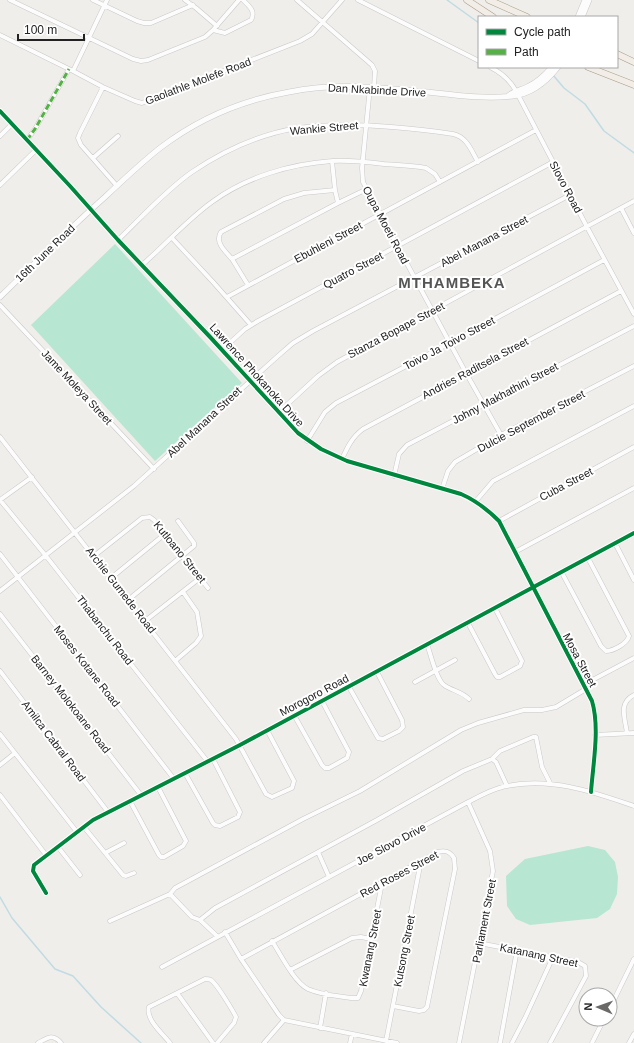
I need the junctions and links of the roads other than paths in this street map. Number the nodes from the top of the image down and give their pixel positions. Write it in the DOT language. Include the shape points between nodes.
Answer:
graph roads {
  1 [pos="10,0"];
  2 [pos="93,0"];
  3 [pos="107,0"];
  4 [pos="186,0"];
  5 [pos="239,0"];
  6 [pos="243,0"];
  7 [pos="297,0"];
  8 [pos="342,0"];
  9 [pos="358,0"];
  10 [pos="467,0"];
  11 [pos="489,0"];
  12 [pos="585,0"];
  13 [pos="589,0"];
  14 [pos="193,5"];
  15 [pos="104,6"];
  16 [pos="491,16"];
  17 [pos="525,16"];
  18 [pos="578,16"];
  19 [pos="582,16"];
  20 [pos="322,23"];
  21 [pos="215,28"];
  22 [pos="0,35"];
  23 [pos="88,38"];
  24 [pos="618,54"];
  25 [pos="478,60"];
  26 [pos="634,62"];
  27 [pos="492,68"];
  28 [pos="551,68"];
  29 [pos="557,68"];
  30 [pos="590,68"];
  31 [pos="71,70"];
  32 [pos="542,80"];
  33 [pos="634,86"];
  34 [pos="103,87"];
  35 [pos="372,87"];
  36 [pos="517,93"];
  37 [pos="0,111"];
  38 [pos="12,124"];
  39 [pos="366,125"];
  40 [pos="536,130"];
  41 [pos="0,136"];
  42 [pos="118,136"];
  43 [pos="27,140"];
  44 [pos="36,150"];
  45 [pos="93,158"];
  46 [pos="332,161"];
  47 [pos="363,162"];
  48 [pos="478,162"];
  49 [pos="553,162"];
  50 [pos="440,182"];
  51 [pos="0,185"];
  52 [pos="117,186"];
  53 [pos="335,190"];
  54 [pos="367,190"];
  55 [pos="570,195"];
  56 [pos="634,201"];
  57 [pos="338,203"];
  58 [pos="621,208"];
  59 [pos="91,210"];
  60 [pos="381,213"];
  61 [pos="587,228"];
  62 [pos="634,233"];
  63 [pos="172,238"];
  64 [pos="118,240"];
  65 [pos="398,246"];
  66 [pos="232,260"];
  67 [pos="604,260"];
  68 [pos="142,265"];
  69 [pos="414,278"];
  70 [pos="248,285"];
  71 [pos="622,291"];
  72 [pos="0,297"];
  73 [pos="227,297"];
  74 [pos="0,305"];
  75 [pos="433,311"];
  76 [pos="634,314"];
  77 [pos="251,325"];
  78 [pos="634,326"];
  79 [pos="450,343"];
  80 [pos="222,350"];
  81 [pos="634,366"];
  82 [pos="466,373"];
  83 [pos="249,381"];
  84 [pos="483,404"];
  85 [pos="634,406"];
  86 [pos="279,412"];
  87 [pos="501,435"];
  88 [pos="0,437"];
  89 [pos="307,441"];
  90 [pos="634,447"];
  91 [pos="342,459"];
  92 [pos="154,469"];
  93 [pos="394,476"];
  94 [pos="32,477"];
  95 [pos="634,488"];
  96 [pos="442,489"];
  97 [pos="0,500"];
  98 [pos="476,501"];
  99 [pos="499,521"];
  100 [pos="178,522"];
  101 [pos="75,532"];
  102 [pos="634,533"];
  103 [pos="165,534"];
  104 [pos="615,544"];
  105 [pos="515,552"];
  106 [pos="0,554"];
  107 [pos="46,556"];
  108 [pos="94,556"];
  109 [pos="182,557"];
  110 [pos="588,558"];
  111 [pos="562,572"];
  112 [pos="18,577"];
  113 [pos="111,578"];
  114 [pos="200,578"];
  115 [pos="634,580"];
  116 [pos="208,588"];
  117 [pos="533,588"];
  118 [pos="0,591"];
  119 [pos="183,592"];
  120 [pos="128,600"];
  121 [pos="495,608"];
  122 [pos="0,614"];
  123 [pos="145,621"];
  124 [pos="468,623"];
  125 [pos="427,644"];
  126 [pos="634,658"];
  127 [pos="454,660"];
  128 [pos="175,661"];
  129 [pos="436,670"];
  130 [pos="0,671"];
  131 [pos="377,672"];
  132 [pos="415,682"];
  133 [pos="583,685"];
  134 [pos="349,687"];
  135 [pos="586,689"];
  136 [pos="634,695"];
  137 [pos="469,699"];
  138 [pos="322,701"];
  139 [pos="294,716"];
  140 [pos="267,730"];
  141 [pos="627,733"];
  142 [pos="634,733"];
  143 [pos="0,734"];
  144 [pos="595,735"];
  145 [pos="240,745"];
  146 [pos="15,753"];
  147 [pos="492,758"];
  148 [pos="213,759"];
  149 [pos="208,762"];
  150 [pos="0,765"];
  151 [pos="185,773"];
  152 [pos="174,778"];
  153 [pos="550,783"];
  154 [pos="507,786"];
  155 [pos="158,787"];
  156 [pos="591,792"];
  157 [pos="0,795"];
  158 [pos="141,795"];
  159 [pos="130,801"];
  160 [pos="468,802"];
  161 [pos="634,806"];
  162 [pos="108,812"];
  163 [pos="84,827"];
  164 [pos="77,832"];
  165 [pos="124,843"];
  166 [pos="58,847"];
  167 [pos="318,852"];
  168 [pos="105,853"];
  169 [pos="46,855"];
  170 [pos="421,861"];
  171 [pos="134,873"];
  172 [pos="80,875"];
  173 [pos="329,877"];
  174 [pos="382,883"];
  175 [pos="46,893"];
  176 [pos="170,894"];
  177 [pos="200,920"];
  178 [pos="110,921"];
  179 [pos="225,932"];
  180 [pos="217,936"];
  181 [pos="372,939"];
  182 [pos="272,941"];
  183 [pos="479,943"];
  184 [pos="517,950"];
  185 [pos="553,957"];
  186 [pos="241,959"];
  187 [pos="634,959"];
  188 [pos="162,967"];
  189 [pos="290,970"];
  190 [pos="618,992"];
  191 [pos="177,993"];
  192 [pos="326,993"];
  193 [pos="393,1006"];
  194 [pos="284,1020"];
  195 [pos="600,1027"];
  196 [pos="320,1028"];
  197 [pos="352,1034"];
  198 [pos="634,1034"];
  199 [pos="386,1041"];
  200 [pos="38,1043"];
  201 [pos="61,1043"];
  202 [pos="170,1043"];
  203 [pos="213,1043"];
  204 [pos="217,1043"];
  205 [pos="264,1043"];
  206 [pos="350,1043"];
  207 [pos="397,1043"];
  208 [pos="459,1043"];
  209 [pos="500,1043"];
  210 [pos="512,1043"];
  211 [pos="550,1043"];
  212 [pos="592,1043"];
  213 [pos="629,1043"];
  1 -- 23 [label="street"];
  2 -- 15 [label="street"];
  3 -- 15 [label="street"];
  4 -- 14 [label="street"];
  5 -- 21 [label="street"];
  6 -- 21 [label="street" via="252,9 251,20 225,33"];
  7 -- 20 [label="street, Oupa Moeti Road"];
  8 -- 20 [label="street, Gaolathle Molefe Road"];
  9 -- 25 [label="street"];
  10 -- 16 [label="main road"];
  11 -- 17 [label="main road"];
  12 -- 18 [label="street"];
  13 -- 19 [label="street"];
  14 -- 15 [label="street" via="148,23 137,21"];
  14 -- 21 [label="street"];
  15 -- 23 [label="street"];
  20 -- 34 [label="street, Gaolathle Molefe Road" via="312,34 300,41 145,102 138,102"];
  20 -- 35 [label="street, Oupa Moeti Road" via="372,65 375,71"];
  21 -- 23 [label="street" via="199,40 144,61 133,59"];
  22 -- 31 [label="street, Gaolathle Molefe Road"];
  23 -- 31 [label="street"];
  24 -- 26 [label="main road"];
  27 -- 36 [label="street, Slovo Road" via="504,76"];
  28 -- 32 [label="street, Dan Nkabinde Drive"];
  29 -- 32 [label="street, Dan Nkabinde Drive"];
  30 -- 33 [label="main road"];
  31 -- 34 [label="street, Gaolathle Molefe Road"];
  31 -- 43 [label="street"];
  32 -- 36 [label="street, Dan Nkabinde Drive"];
  34 -- 45 [label="street" via="78,138 80,145"];
  35 -- 36 [label="street, Dan Nkabinde Drive" via="481,98"];
  35 -- 39 [label="street, Oupa Moeti Road"];
  35 -- 52 [label="street, Dan Nkabinde Drive" via="326,86 270,96 227,110 167,143"];
  36 -- 40 [label="street, Slovo Road"];
  37 -- 38 [label="street, Lawrence Phokanoka Drive"];
  38 -- 41 [label="street"];
  38 -- 43 [label="street, Lawrence Phokanoka Drive"];
  39 -- 47 [label="street, Oupa Moeti Road"];
  39 -- 48 [label="street, Wankie Street" via="458,135 466,141"];
  39 -- 64 [label="street, Wankie Street" via="297,128 229,150 180,181"];
  40 -- 48 [label="street, Ebuhleni Street"];
  40 -- 49 [label="street, Slovo Road"];
  42 -- 45 [label="street"];
  43 -- 44 [label="street, Lawrence Phokanoka Drive"];
  44 -- 51 [label="street"];
  44 -- 59 [label="street, Lawrence Phokanoka Drive"];
  45 -- 52 [label="street"];
  46 -- 47 [label="street"];
  46 -- 53 [label="street"];
  46 -- 63 [label="street" via="277,171 239,186 208,205"];
  47 -- 50 [label="street" via="426,168 435,174"];
  47 -- 54 [label="street, Oupa Moeti Road" via="362,176"];
  48 -- 50 [label="street, Ebuhleni Street"];
  49 -- 55 [label="street, Slovo Road"];
  49 -- 65 [label="street, Quatro Street"];
  50 -- 60 [label="street, Ebuhleni Street"];
  52 -- 59 [label="street, Dan Nkabinde Drive"];
  53 -- 57 [label="street"];
  53 -- 66 [label="street" via="304,193 284,199 224,230 219,234 218,240"];
  54 -- 57 [label="street"];
  54 -- 60 [label="street, Oupa Moeti Road"];
  55 -- 61 [label="street, Slovo Road"];
  55 -- 69 [label="street, Abel Manana Street"];
  56 -- 58 [label="street, Stanza Bopape Street"];
  57 -- 66 [label="street"];
  58 -- 61 [label="street, Stanza Bopape Street"];
  58 -- 62 [label="street"];
  59 -- 64 [label="street, Lawrence Phokanoka Drive"];
  59 -- 72 [label="street, 16th June Road"];
  60 -- 65 [label="street, Oupa Moeti Road"];
  60 -- 70 [label="street, Ebuhleni Street"];
  61 -- 67 [label="street, Slovo Road"];
  61 -- 75 [label="street, Stanza Bopape Street"];
  63 -- 68 [label="street"];
  63 -- 73 [label="street"];
  64 -- 68 [label="street, Lawrence Phokanoka Drive"];
  65 -- 69 [label="street, Oupa Moeti Road"];
  65 -- 77 [label="street, Quatro Street"];
  66 -- 70 [label="street"];
  67 -- 71 [label="street, Slovo Road"];
  67 -- 79 [label="street, Toivo Ja Toivo Street"];
  68 -- 80 [label="street, Lawrence Phokanoka Drive"];
  69 -- 75 [label="street, Oupa Moeti Road"];
  69 -- 83 [label="street, Abel Manana Street" via="300,338"];
  70 -- 73 [label="street, Ebuhleni Street"];
  71 -- 76 [label="street, Slovo Road"];
  71 -- 82 [label="street, Andries Raditsela Street"];
  73 -- 77 [label="street"];
  74 -- 92 [label="street, Jame Moleya Street"];
  75 -- 79 [label="street, Oupa Moeti Road"];
  75 -- 86 [label="street, Stanza Bopape Street" via="330,366"];
  77 -- 80 [label="street, Quatro Street"];
  78 -- 84 [label="street, Johny Makhathini Street"];
  79 -- 82 [label="street, Oupa Moeti Road"];
  79 -- 89 [label="street, Toivo Ja Toivo Street" via="336,403 325,412"];
  80 -- 83 [label="street, Lawrence Phokanoka Drive"];
  81 -- 87 [label="street, Dulcie September Street"];
  82 -- 84 [label="street, Oupa Moeti Road"];
  82 -- 91 [label="street, Andries Raditsela Street" via="358,432"];
  83 -- 86 [label="street, Lawrence Phokanoka Drive"];
  83 -- 92 [label="street, Abel Manana Street"];
  84 -- 87 [label="street, Oupa Moeti Road"];
  84 -- 93 [label="street, Johny Makhathini Street" via="407,445 399,454"];
  85 -- 98 [label="street" via="493,481"];
  86 -- 89 [label="street, Lawrence Phokanoka Drive"];
  87 -- 96 [label="street, Dulcie September Street" via="455,462 448,471"];
  88 -- 94 [label="street, Archie Gumede Road"];
  89 -- 91 [label="street, Lawrence Phokanoka Drive"];
  90 -- 99 [label="street, Cuba Street"];
  91 -- 93 [label="street, Lawrence Phokanoka Drive"];
  92 -- 101 [label="street, Abel Manana Street"];
  93 -- 96 [label="street, Lawrence Phokanoka Drive"];
  94 -- 97 [label="street"];
  94 -- 101 [label="street, Archie Gumede Road"];
  95 -- 105 [label="street"];
  96 -- 98 [label="street, Lawrence Phokanoka Drive"];
  97 -- 107 [label="street, Thabanchu Road"];
  98 -- 99 [label="street, Lawrence Phokanoka Drive"];
  99 -- 105 [label="street, Lawrence Phokanoka Drive"];
  100 -- 109 [label="street" via="194,545"];
  101 -- 107 [label="street, Abel Manana Street"];
  101 -- 108 [label="street, Archie Gumede Road"];
  102 -- 104 [label="street, Morogoro Road"];
  103 -- 108 [label="street, Kutloano Street" via="150,517 142,518"];
  103 -- 109 [label="street, Kutloano Street"];
  103 -- 113 [label="street"];
  104 -- 110 [label="street, Morogoro Road"];
  104 -- 115 [label="street"];
  105 -- 117 [label="street, Lawrence Phokanoka Drive"];
  106 -- 112 [label="street, Moses Kotane Road"];
  107 -- 112 [label="street, Abel Manana Street"];
  107 -- 149 [label="street, Thabanchu Road"];
  108 -- 113 [label="street, Archie Gumede Road"];
  109 -- 114 [label="street, Kutloano Street"];
  109 -- 120 [label="street"];
  110 -- 111 [label="street, Morogoro Road"];
  110 -- 111 [label="street" via="629,636 627,641 611,650 606,651 601,646"];
  111 -- 117 [label="street, Morogoro Road"];
  112 -- 118 [label="street, Abel Manana Street"];
  112 -- 152 [label="street, Moses Kotane Road"];
  113 -- 120 [label="street, Archie Gumede Road"];
  114 -- 116 [label="street, Kutloano Street"];
  114 -- 119 [label="street"];
  117 -- 121 [label="street, Morogoro Road"];
  117 -- 133 [label="street, Mosa Street"];
  119 -- 123 [label="street"];
  119 -- 128 [label="street" via="197,612 200,636 198,642"];
  120 -- 123 [label="street, Archie Gumede Road"];
  121 -- 124 [label="street, Morogoro Road"];
  121 -- 124 [label="street" via="522,661 520,666 497,677"];
  122 -- 158 [label="street, Barney Molokoane Road"];
  123 -- 128 [label="street, Archie Gumede Road"];
  124 -- 125 [label="street, Morogoro Road"];
  125 -- 129 [label="street"];
  125 -- 131 [label="street, Morogoro Road"];
  126 -- 133 [label="street"];
  127 -- 129 [label="street"];
  128 -- 145 [label="street, Archie Gumede Road"];
  129 -- 132 [label="street"];
  129 -- 137 [label="street" via="443,685 461,692"];
  130 -- 162 [label="street, Amilca Cabral Road"];
  131 -- 134 [label="street, Morogoro Road"];
  131 -- 134 [label="street" via="402,720 403,727 399,731 383,739 378,738"];
  133 -- 135 [label="street, Mosa Street"];
  134 -- 138 [label="street, Morogoro Road"];
  135 -- 144 [label="street, Mosa Street" via="594,708"];
  135 -- 176 [label="street" via="556,707 524,710 461,730 360,791 232,856 175,888"];
  136 -- 141 [label="street" via="626,700 624,705"];
  138 -- 139 [label="street, Morogoro Road"];
  138 -- 139 [label="street" via="349,752 347,758 329,768 322,766"];
  139 -- 140 [label="street, Morogoro Road"];
  140 -- 145 [label="street, Morogoro Road"];
  140 -- 145 [label="street, Archie Gumede Road" via="293,778 294,784 290,789 274,797 267,795"];
  141 -- 142 [label="street"];
  141 -- 144 [label="street"];
  143 -- 146 [label="street"];
  144 -- 156 [label="street, Mosa Street"];
  145 -- 148 [label="street, Morogoro Road"];
  146 -- 150 [label="street"];
  146 -- 164 [label="street"];
  147 -- 153 [label="street" via="504,749 535,737 542,767"];
  147 -- 154 [label="street"];
  147 -- 167 [label="street"];
  148 -- 149 [label="street, Morogoro Road"];
  148 -- 151 [label="street" via="240,812 238,817 220,826 215,825"];
  149 -- 151 [label="street, Morogoro Road"];
  151 -- 152 [label="street, Morogoro Road"];
  152 -- 155 [label="street, Morogoro Road"];
  153 -- 154 [label="street, Joe Slovo Drive"];
  153 -- 156 [label="street, Joe Slovo Drive"];
  154 -- 160 [label="street, Joe Slovo Drive"];
  155 -- 158 [label="street, Morogoro Road"];
  155 -- 159 [label="street" via="186,841 183,846 164,856 159,855"];
  156 -- 161 [label="street, Joe Slovo Drive"];
  157 -- 169 [label="street"];
  158 -- 159 [label="street, Morogoro Road"];
  159 -- 162 [label="street, Morogoro Road"];
  160 -- 173 [label="street, Joe Slovo Drive"];
  160 -- 183 [label="street, Parliament Street" via="493,863"];
  162 -- 163 [label="street, Morogoro Road"];
  163 -- 164 [label="street, Morogoro Road"];
  163 -- 168 [label="street"];
  164 -- 166 [label="street, Morogoro Road"];
  165 -- 168 [label="street"];
  166 -- 169 [label="street, Morogoro Road"];
  166 -- 172 [label="street"];
  167 -- 173 [label="street"];
  167 -- 177 [label="street" via="215,908"];
  168 -- 171 [label="street" via="123,876"];
  169 -- 175 [label="street, Morogoro Road" via="33,868"];
  170 -- 174 [label="street, Red Roses Street"];
  170 -- 193 [label="street, Kutsong Street"];
  170 -- 193 [label="street, Red Roses Street" via="443,851 451,853 455,861 440,945 426,1010"];
  173 -- 179 [label="street, Joe Slovo Drive"];
  174 -- 181 [label="street, Kwanang Street"];
  174 -- 182 [label="street, Red Roses Street"];
  176 -- 177 [label="street" via="192,917"];
  176 -- 178 [label="street"];
  177 -- 180 [label="street"];
  179 -- 180 [label="street, Joe Slovo Drive"];
  179 -- 186 [label="street"];
  180 -- 188 [label="street, Joe Slovo Drive"];
  181 -- 189 [label="street" via="352,938"];
  181 -- 192 [label="street, Kwanang Street" via="360,996 353,998"];
  182 -- 186 [label="street, Red Roses Street"];
  182 -- 189 [label="street, Kwanang Street"];
  183 -- 184 [label="street, Katanang Street"];
  183 -- 208 [label="street, Parliament Street"];
  184 -- 185 [label="street, Katanang Street"];
  184 -- 209 [label="street"];
  185 -- 210 [label="street"];
  185 -- 211 [label="street, Katanang Street" via="586,966 586,972"];
  186 -- 194 [label="street"];
  187 -- 190 [label="street"];
  189 -- 192 [label="street, Kwanang Street" via="303,986"];
  191 -- 202 [label="street" via="151,1006 148,1011 152,1021"];
  191 -- 203 [label="street"];
  191 -- 204 [label="street" via="203,979 213,982 236,1017"];
  192 -- 196 [label="street"];
  193 -- 199 [label="street, Kutsong Street"];
  194 -- 196 [label="street"];
  194 -- 205 [label="street"];
  195 -- 212 [label="street"];
  196 -- 197 [label="street"];
  197 -- 199 [label="street"];
  197 -- 206 [label="street"];
  198 -- 213 [label="street"];
  199 -- 207 [label="street"];
  200 -- 201 [label="street" via="52,1037"];
}
